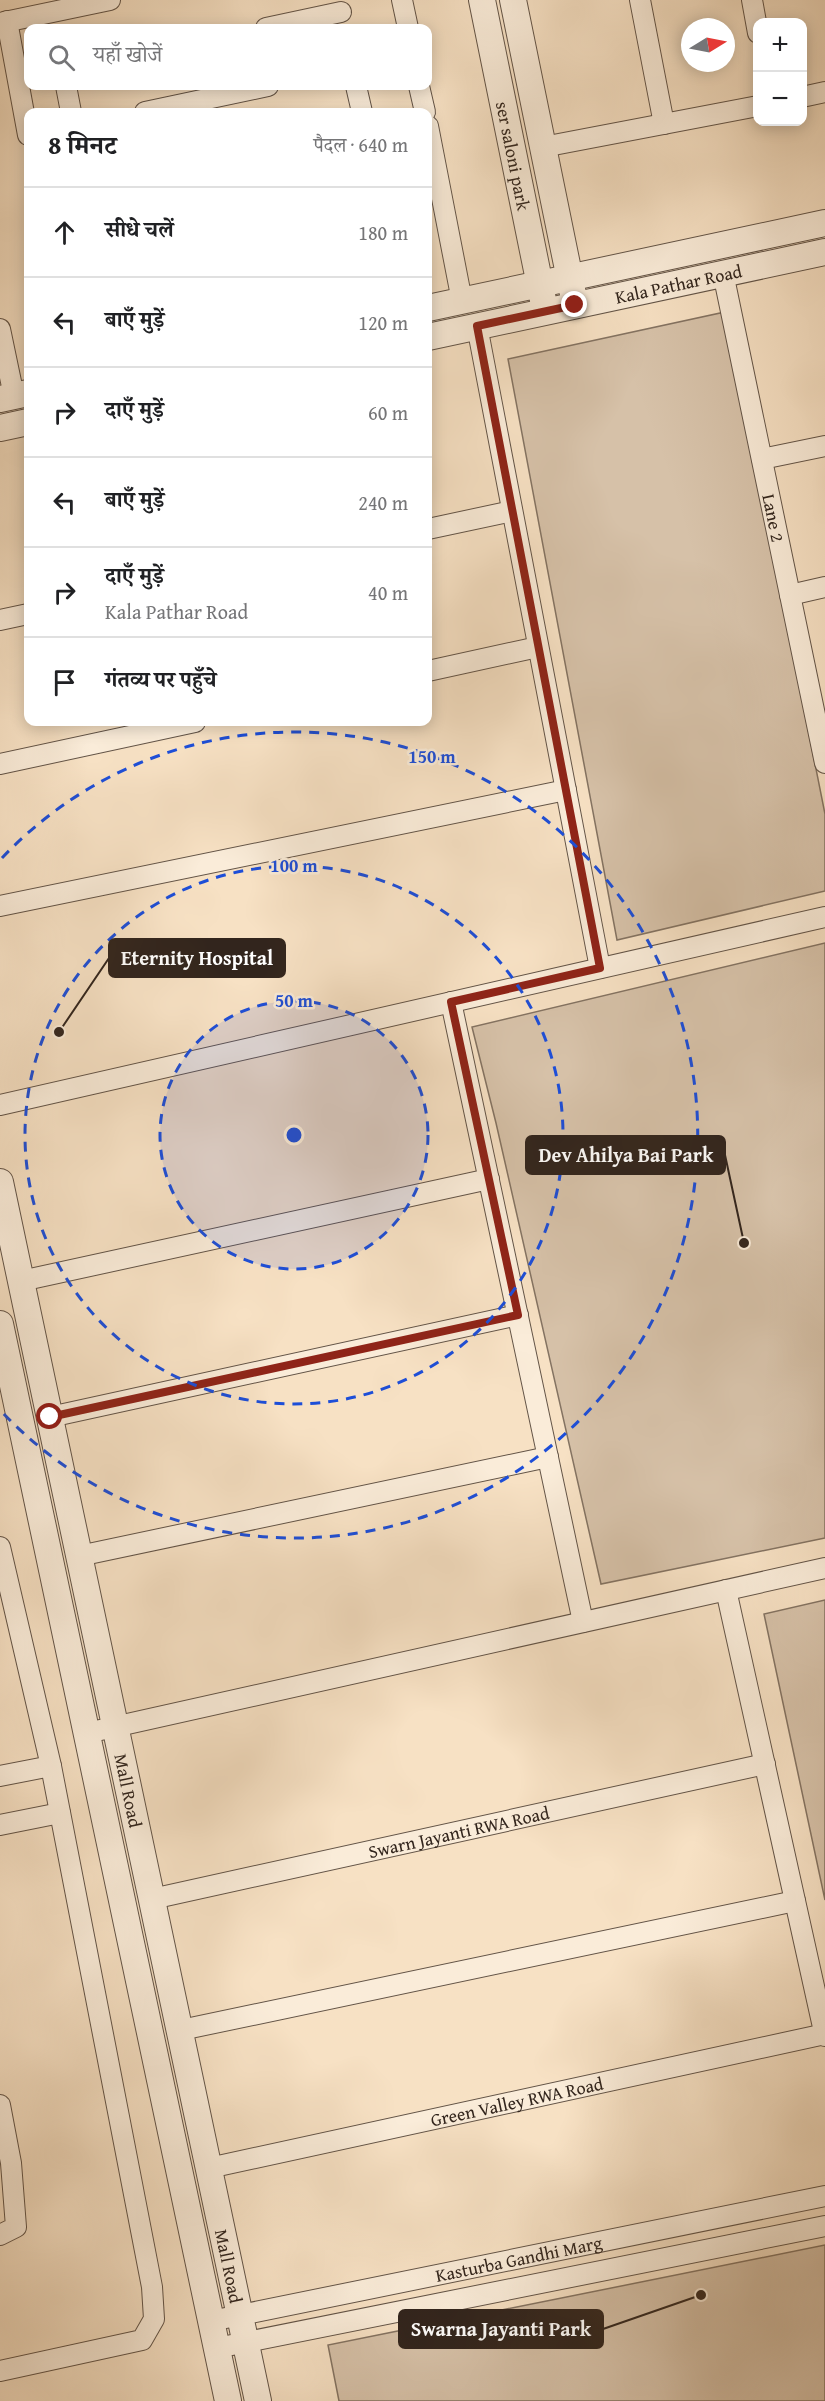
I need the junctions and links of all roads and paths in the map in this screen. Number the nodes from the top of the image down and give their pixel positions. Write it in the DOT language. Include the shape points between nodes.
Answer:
graph roads {
  1 [pos="110,0"];
  2 [pos="402,0"];
  3 [pos="482,0"];
  4 [pos="513,0"];
  5 [pos="640,0"];
  6 [pos="752,0"];
  7 [pos="69,4"];
  8 [pos="341,14"];
  9 [pos="755,18"];
  10 [pos="52,20"];
  11 [pos="3,22"];
  12 [pos="287,24"];
  13 [pos="407,24"];
  14 [pos="67,90"];
  15 [pos="249,90"];
  16 [pos="357,90"];
  17 [pos="420,90"];
  18 [pos="825,92"];
  19 [pos="807,96"];
  20 [pos="753,107"];
  21 [pos="70,108"];
  22 [pos="165,108"];
  23 [pos="361,108"];
  24 [pos="424,108"];
  25 [pos="24,117"];
  26 [pos="664,124"];
  27 [pos="432,147"];
  28 [pos="543,147"];
  29 [pos="825,223"];
  30 [pos="825,252"];
  31 [pos="723,273"];
  32 [pos="570,278"];
  33 [pos="539,284"];
  34 [pos="462,301"];
  35 [pos="575,305"];
  36 [pos="432,307"];
  37 [pos="545,312"];
  38 [pos="477,326"];
  39 [pos="0,329"];
  40 [pos="432,336"];
  41 [pos="14,396"];
  42 [pos="24,423"];
  43 [pos="0,428"];
  44 [pos="825,446"];
  45 [pos="762,459"];
  46 [pos="512,511"];
  47 [pos="432,528"];
  48 [pos="825,587"];
  49 [pos="790,595"];
  50 [pos="24,615"];
  51 [pos="0,620"];
  52 [pos="538,647"];
  53 [pos="432,670"];
  54 [pos="176,726"];
  55 [pos="822,731"];
  56 [pos="825,763"];
  57 [pos="0,764"];
  58 [pos="566,790"];
  59 [pos="0,906"];
  60 [pos="825,917"];
  61 [pos="600,968"];
  62 [pos="451,1002"];
  63 [pos="0,1105"];
  64 [pos="489,1179"];
  65 [pos="1,1188"];
  66 [pos="21,1281"];
  67 [pos="518,1315"];
  68 [pos="0,1324"];
  69 [pos="50,1417"];
  70 [pos="548,1457"];
  71 [pos="0,1547"];
  72 [pos="79,1556"];
  73 [pos="825,1568"];
  74 [pos="726,1590"];
  75 [pos="584,1622"];
  76 [pos="115,1727"];
  77 [pos="87,1733"];
  78 [pos="765,1764"];
  79 [pos="51,1766"];
  80 [pos="0,1776"];
  81 [pos="60,1813"];
  82 [pos="0,1826"];
  83 [pos="152,1899"];
  84 [pos="795,1901"];
  85 [pos="181,2030"];
  86 [pos="825,2035"];
  87 [pos="0,2105"];
  88 [pos="209,2168"];
  89 [pos="825,2196"];
  90 [pos="825,2226"];
  91 [pos="0,2235"];
  92 [pos="240,2315"];
  93 [pos="211,2320"];
  94 [pos="245,2342"];
  95 [pos="217,2348"];
  96 [pos="0,2371"];
  97 [pos="228,2401"];
  98 [pos="258,2401"];
  1 -- 7 [label="street"];
  2 -- 13 [label="street"];
  3 -- 33 [label="street, ser saloni park"];
  4 -- 28 [label="street"];
  5 -- 26 [label="street"];
  6 -- 9 [label="street"];
  7 -- 10 [label="street"];
  8 -- 12 [label="street"];
  10 -- 11 [label="street"];
  11 -- 25 [label="street"];
  14 -- 21 [label="street"];
  15 -- 22 [label="street"];
  16 -- 23 [label="street"];
  17 -- 24 [label="street"];
  18 -- 19 [label="street"];
  20 -- 26 [label="street"];
  26 -- 28 [label="street"];
  27 -- 34 [label="street"];
  28 -- 32 [label="street"];
  29 -- 32 [label="street, Kala Pathar Road"];
  30 -- 31 [label="street, Kala Pathar Road"];
  31 -- 35 [label="street, Kala Pathar Road"];
  31 -- 45 [label="street, Lane 2"];
  32 -- 33 [label="street, Kala Pathar Road"];
  32 -- 35 [label="street"];
  33 -- 34 [label="street, Kala Pathar Road"];
  33 -- 37 [label="street, ser saloni park"];
  34 -- 36 [label="street, Kala Pathar Road"];
  35 -- 37 [label="street, Kala Pathar Road"];
  37 -- 38 [label="street, Kala Pathar Road"];
  38 -- 40 [label="street, Kala Pathar Road"];
  38 -- 46 [label="street"];
  39 -- 41 [label="street"];
  42 -- 43 [label="street"];
  44 -- 45 [label="street"];
  45 -- 49 [label="street, Lane 2"];
  46 -- 47 [label="street"];
  46 -- 52 [label="street"];
  48 -- 49 [label="street"];
  49 -- 55 [label="street, Lane 2"];
  50 -- 51 [label="street"];
  52 -- 53 [label="street"];
  52 -- 58 [label="street"];
  54 -- 57 [label="street"];
  55 -- 56 [label="street, Lane 2"];
  58 -- 59 [label="street"];
  58 -- 61 [label="street"];
  60 -- 61 [label="street"];
  61 -- 62 [label="street"];
  62 -- 63 [label="street"];
  62 -- 64 [label="street"];
  64 -- 66 [label="street"];
  64 -- 67 [label="street"];
  65 -- 66 [label="street, Mall Road"];
  66 -- 69 [label="street, Mall Road"];
  67 -- 69 [label="street"];
  67 -- 70 [label="street"];
  68 -- 77 [label="street, Mall Road"];
  69 -- 72 [label="street, Mall Road"];
  70 -- 72 [label="street"];
  70 -- 75 [label="street"];
  71 -- 79 [label="street"];
  72 -- 76 [label="street, Mall Road"];
  73 -- 74 [label="street"];
  74 -- 75 [label="street"];
  74 -- 78 [label="street"];
  75 -- 76 [label="street"];
  76 -- 77 [label="street"];
  76 -- 83 [label="street, Mall Road"];
  77 -- 93 [label="street, Mall Road"];
  78 -- 83 [label="street, Swarn Jayanti RWA Road"];
  78 -- 84 [label="street"];
  79 -- 80 [label="street"];
  79 -- 81 [label="street"];
  81 -- 82 [label="street"];
  81 -- 96 [label="street" via="152,2287 154,2319 142,2340"];
  83 -- 85 [label="street, Mall Road"];
  84 -- 85 [label="street"];
  84 -- 86 [label="street"];
  85 -- 88 [label="street, Mall Road"];
  86 -- 88 [label="street, Green Valley RWA Road"];
  87 -- 91 [label="street" via="16,2227"];
  88 -- 92 [label="street, Mall Road"];
  89 -- 92 [label="street, Kasturba Gandhi Marg"];
  90 -- 94 [label="street, Kasturba Gandhi Marg"];
  92 -- 93 [label="street, Kasturba Gandhi Marg"];
  92 -- 94 [label="street, Mall Road"];
  93 -- 95 [label="street, Mall Road"];
  94 -- 95 [label="street, Kasturba Gandhi Marg"];
  94 -- 98 [label="street, Mall Road"];
  95 -- 97 [label="street, Mall Road"];
}
